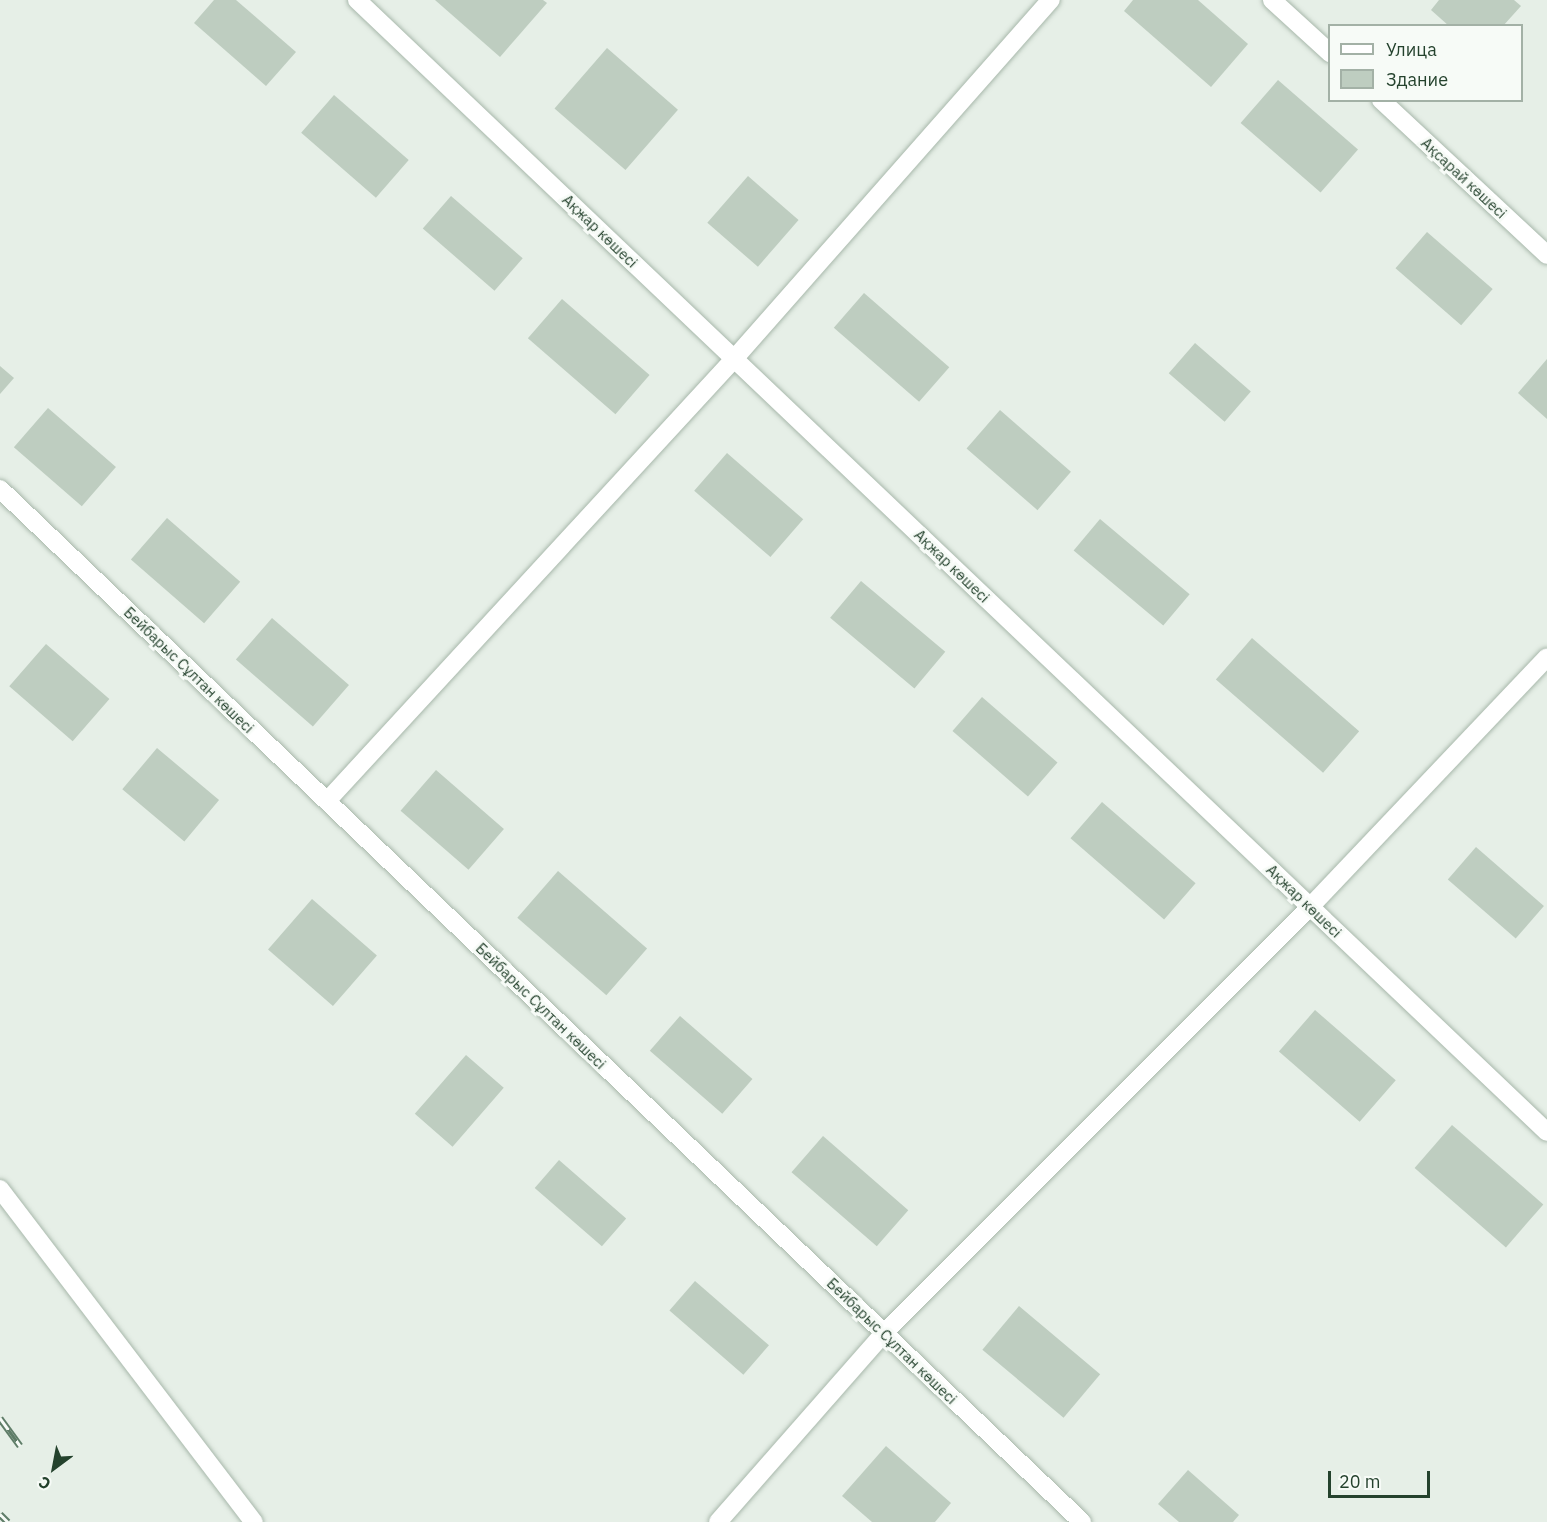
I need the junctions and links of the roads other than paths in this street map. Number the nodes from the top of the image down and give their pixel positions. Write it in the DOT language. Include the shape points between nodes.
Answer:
graph roads {
  1 [pos="357,0"];
  2 [pos="1051,0"];
  3 [pos="1272,0"];
  4 [pos="1328,52"];
  5 [pos="1383,102"];
  6 [pos="1547,255"];
  7 [pos="734,359"];
  8 [pos="0,489"];
  9 [pos="1547,657"];
  10 [pos="327,801"];
  11 [pos="1311,907"];
  12 [pos="1547,1132"];
  13 [pos="0,1189"];
  14 [pos="884,1333"];
  15 [pos="254,1522"];
  16 [pos="718,1522"];
  17 [pos="1082,1522"];
  1 -- 7 [label="street, Ақжар көшесі"];
  2 -- 7 [label="street"];
  3 -- 4 [label="street"];
  5 -- 6 [label="street, Ақсарай көшесі"];
  7 -- 10 [label="street"];
  7 -- 11 [label="street, Ақжар көшесі"];
  8 -- 10 [label="street, Бейбарыс Сұлтан көшесі"];
  9 -- 11 [label="street"];
  10 -- 14 [label="street, Бейбарыс Сұлтан көшесі"];
  11 -- 12 [label="street, Ақжар көшесі"];
  11 -- 14 [label="street"];
  13 -- 15 [label="street"];
  14 -- 16 [label="street"];
  14 -- 17 [label="street, Бейбарыс Сұлтан көшесі"];
}
